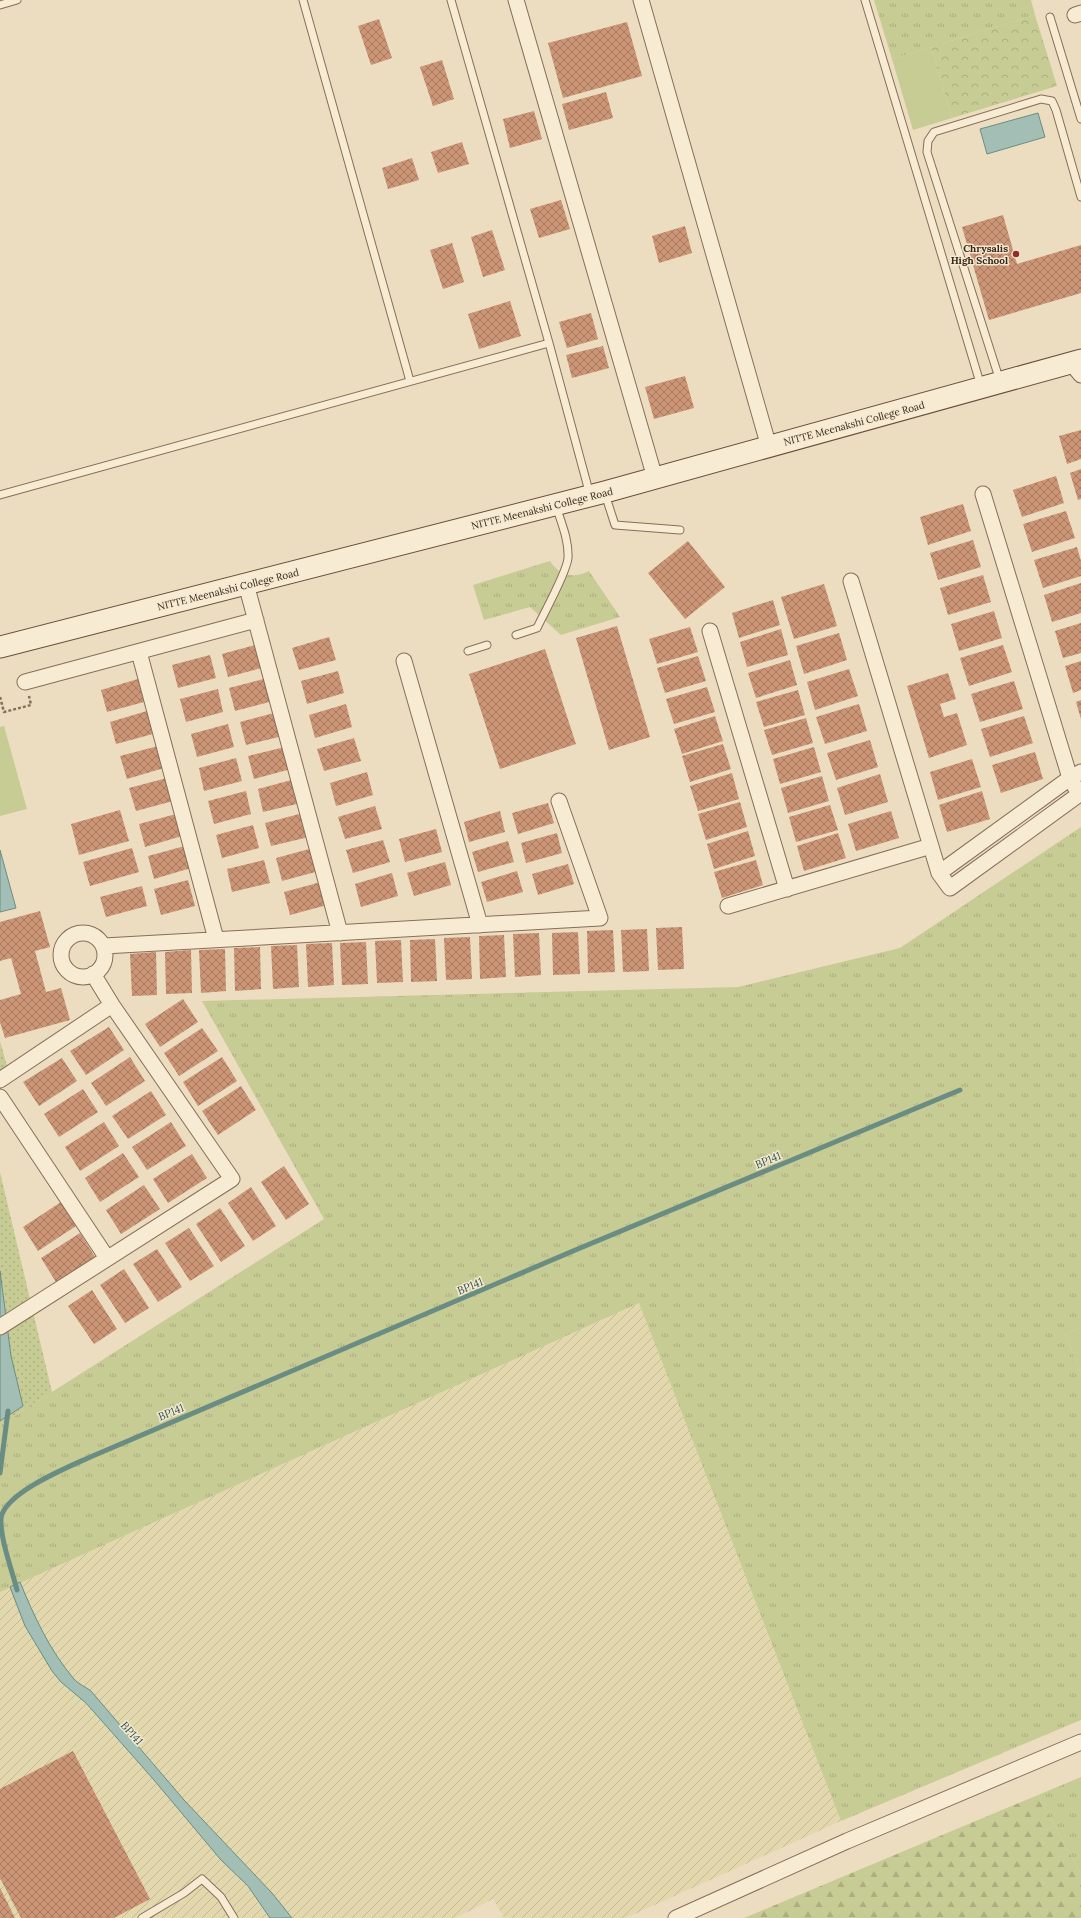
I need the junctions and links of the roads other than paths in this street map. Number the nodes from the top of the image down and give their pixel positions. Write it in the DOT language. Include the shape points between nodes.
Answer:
graph roads {
  1 [pos="17,0"];
  2 [pos="303,0"];
  3 [pos="451,0"];
  4 [pos="516,0"];
  5 [pos="641,0"];
  6 [pos="865,0"];
  7 [pos="0,5"];
  8 [pos="1050,17"];
  9 [pos="1081,119"];
  10 [pos="1081,197"];
  11 [pos="549,343"];
  12 [pos="1078,366"];
  13 [pos="410,382"];
  14 [pos="991,385"];
  15 [pos="769,447"];
  16 [pos="655,478"];
  17 [pos="597,494"];
  18 [pos="983,494"];
  19 [pos="0,495"];
  20 [pos="556,505"];
  21 [pos="680,530"];
  22 [pos="851,581"];
  23 [pos="246,584"];
  24 [pos="256,620"];
  25 [pos="710,631"];
  26 [pos="516,635"];
  27 [pos="487,645"];
  28 [pos="0,647"];
  29 [pos="468,651"];
  30 [pos="139,652"];
  31 [pos="404,662"];
  32 [pos="25,682"];
  33 [pos="1076,775"];
  34 [pos="1080,793"];
  35 [pos="559,801"];
  36 [pos="931,846"];
  37 [pos="939,873"];
  38 [pos="787,889"];
  39 [pos="728,906"];
  40 [pos="480,925"];
  41 [pos="340,933"];
  42 [pos="216,939"];
  43 [pos="104,946"];
  44 [pos="93,974"];
  45 [pos="112,1005"];
  46 [pos="0,1080"];
  47 [pos="0,1097"];
  48 [pos="107,1258"];
  49 [pos="3,1326"];
  50 [pos="1081,1742"];
  51 [pos="142,1918"];
  52 [pos="234,1918"];
  53 [pos="676,1918"];
  1 -- 7 [label="lane"];
  2 -- 13 [label="lane"];
  3 -- 11 [label="lane"];
  4 -- 16 [label="street"];
  5 -- 15 [label="street"];
  6 -- 14 [label="lane"];
  8 -- 9 [label="lane"];
  10 -- 14 [label="lane" via="1052,101 1041,99 934,132 928,141 927,152"];
  11 -- 13 [label="lane"];
  11 -- 17 [label="lane"];
  12 -- 14 [label="street, NITTE Meenakshi College Road"];
  13 -- 19 [label="lane"];
  14 -- 15 [label="street, NITTE Meenakshi College Road"];
  15 -- 16 [label="street, NITTE Meenakshi College Road"];
  16 -- 17 [label="street, NITTE Meenakshi College Road"];
  17 -- 20 [label="street, NITTE Meenakshi College Road"];
  17 -- 21 [label="lane" via="615,525"];
  18 -- 33 [label="street"];
  20 -- 23 [label="street, NITTE Meenakshi College Road"];
  20 -- 26 [label="lane" via="565,534 568,558 537,628"];
  22 -- 36 [label="street"];
  23 -- 24 [label="street"];
  23 -- 28 [label="street, NITTE Meenakshi College Road"];
  24 -- 30 [label="street"];
  24 -- 41 [label="street"];
  25 -- 38 [label="street"];
  27 -- 29 [label="lane"];
  30 -- 32 [label="street"];
  30 -- 42 [label="street"];
  31 -- 40 [label="street"];
  33 -- 34 [label="street"];
  33 -- 37 [label="street"];
  34 -- 37 [label="street" via="950,888"];
  35 -- 40 [label="street" via="600,918"];
  36 -- 37 [label="street"];
  36 -- 38 [label="street"];
  38 -- 39 [label="street"];
  40 -- 41 [label="street"];
  41 -- 42 [label="street"];
  42 -- 43 [label="street"];
  43 -- 44 [label="street" via="104,963"];
  43 -- 44 [label="street" via="98,938 86,933 72,936 63,947 62,961 70,973 83,977"];
  44 -- 45 [label="street"];
  45 -- 46 [label="street"];
  45 -- 48 [label="street" via="232,1179"];
  47 -- 48 [label="street"];
  48 -- 49 [label="street"];
  50 -- 53 [label="street" via="847,1841"];
  51 -- 52 [label="lane" via="202,1879 221,1897"];
}
